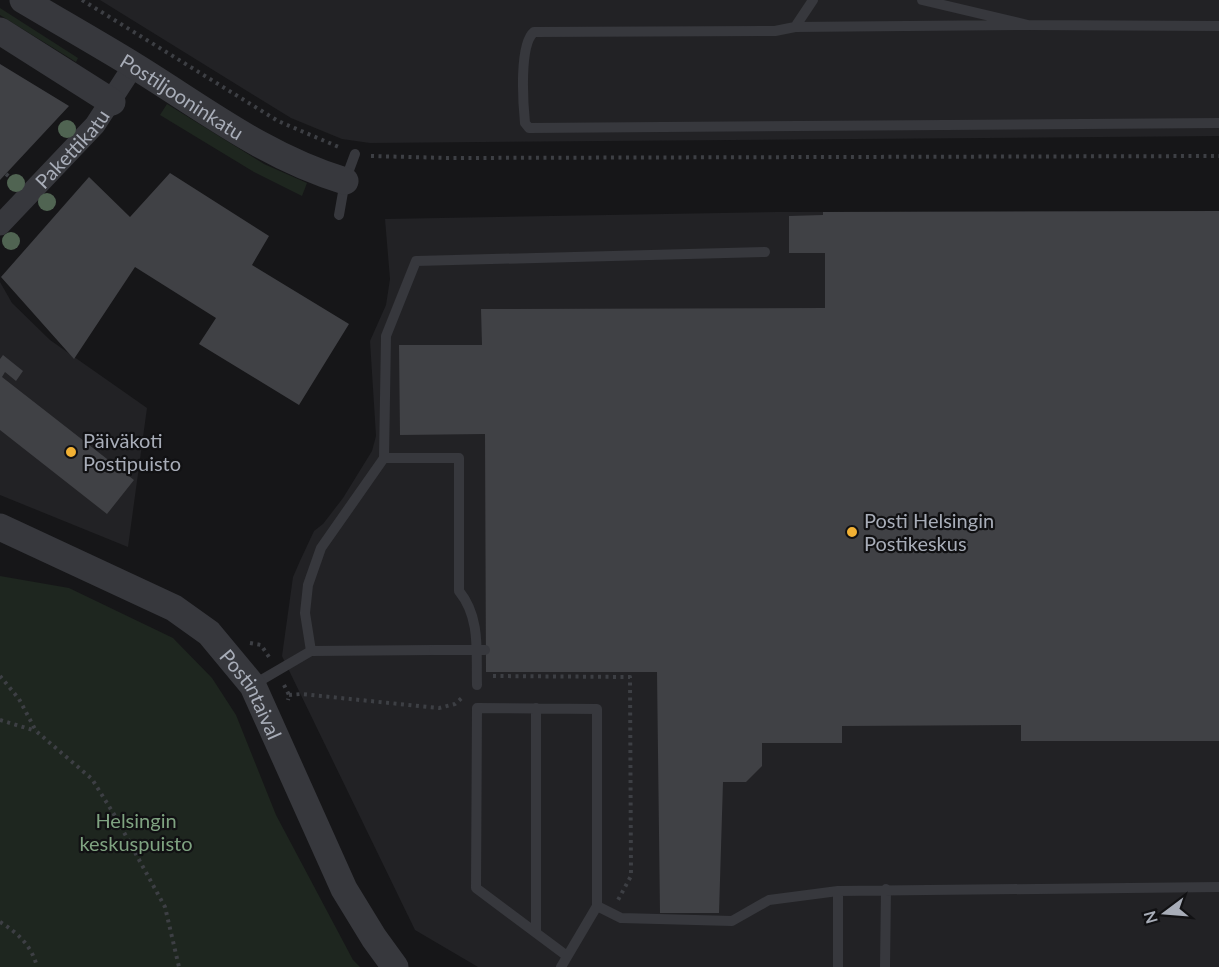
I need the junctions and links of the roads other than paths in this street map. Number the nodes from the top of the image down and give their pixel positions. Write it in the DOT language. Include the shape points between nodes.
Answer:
graph roads {
  1 [pos="23,0"];
  2 [pos="813,0"];
  3 [pos="922,0"];
  4 [pos="1028,26"];
  5 [pos="1219,26"];
  6 [pos="795,27"];
  7 [pos="0,31"];
  8 [pos="134,65"];
  9 [pos="112,102"];
  10 [pos="1219,123"];
  11 [pos="355,154"];
  12 [pos="345,180"];
  13 [pos="339,215"];
  14 [pos="0,225"];
  15 [pos="765,252"];
  16 [pos="384,458"];
  17 [pos="0,527"];
  18 [pos="485,650"];
  19 [pos="311,651"];
  20 [pos="253,686"];
  21 [pos="477,686"];
  22 [pos="536,708"];
  23 [pos="1219,887"];
  24 [pos="886,889"];
  25 [pos="838,891"];
  26 [pos="597,906"];
  27 [pos="536,933"];
  28 [pos="567,956"];
  29 [pos="395,967"];
  30 [pos="561,967"];
  31 [pos="838,967"];
  32 [pos="885,967"];
  1 -- 8 [label="street, Postiljooninkatu"];
  2 -- 6 [label="lane"];
  3 -- 4 [label="lane"];
  4 -- 5 [label="lane"];
  4 -- 6 [label="lane"];
  6 -- 10 [label="lane" via="775,31 534,32 527,40 525,53 525,123 529,128"];
  7 -- 9 [label="street, Postiljooninkatu"];
  8 -- 9 [label="street, Pakettikatu"];
  8 -- 12 [label="street, Postiljooninkatu" via="278,156"];
  9 -- 14 [label="street, Pakettikatu"];
  11 -- 12 [label="lane"];
  12 -- 13 [label="lane"];
  15 -- 16 [label="lane" via="416,261 386,336"];
  16 -- 19 [label="lane" via="321,548 308,585 305,614"];
  16 -- 21 [label="lane" via="459,458 459,591 470,604 475,620"];
  17 -- 20 [label="street, Postintaival" via="174,608 209,633"];
  18 -- 19 [label="lane, bridge"];
  19 -- 20 [label="lane"];
  20 -- 29 [label="street, Postintaival" via="344,889"];
  22 -- 26 [label="lane" via="597,709"];
  22 -- 27 [label="lane"];
  22 -- 27 [label="lane" via="477,708 476,888"];
  23 -- 24 [label="lane"];
  24 -- 25 [label="lane"];
  24 -- 32 [label="lane"];
  25 -- 26 [label="lane" via="769,900 732,921 621,918"];
  25 -- 31 [label="lane"];
  26 -- 28 [label="lane"];
  27 -- 28 [label="lane"];
  28 -- 30 [label="lane"];
}
